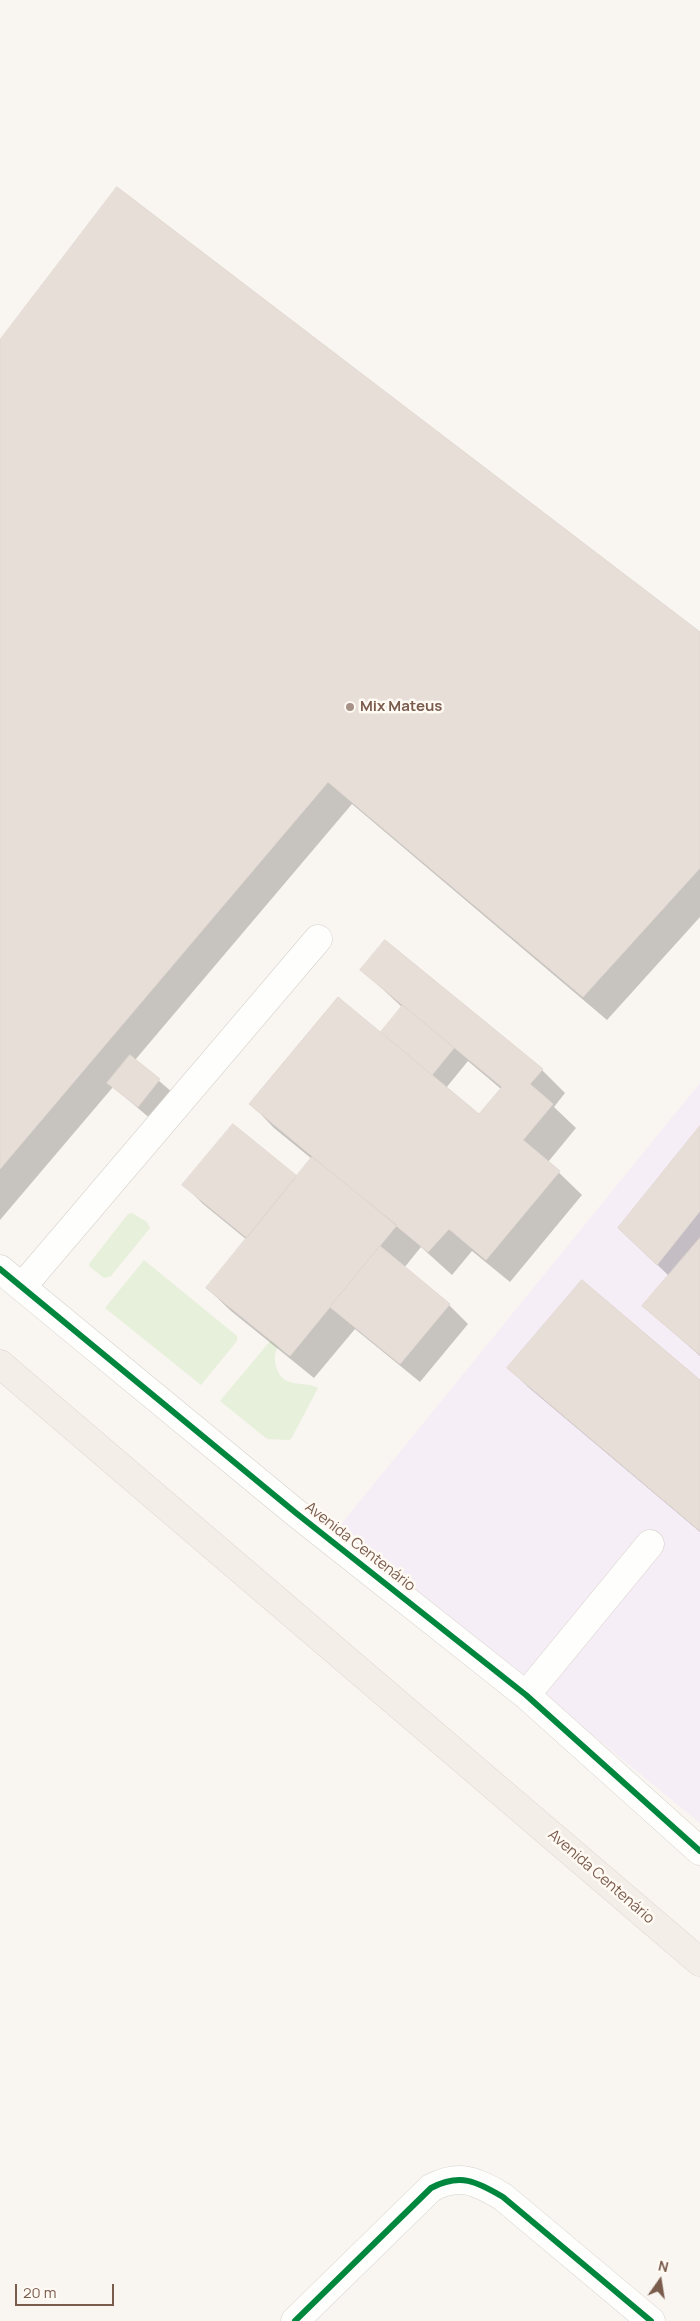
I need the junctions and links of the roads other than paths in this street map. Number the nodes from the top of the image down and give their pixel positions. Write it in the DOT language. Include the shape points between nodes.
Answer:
graph roads {
  1 [pos="318,939"];
  2 [pos="0,1269"];
  3 [pos="22,1287"];
  4 [pos="0,1364"];
  5 [pos="650,1544"];
  6 [pos="526,1695"];
  7 [pos="700,1851"];
  8 [pos="697,1963"];
  9 [pos="295,2321"];
  10 [pos="651,2321"];
  1 -- 3 [label="street"];
  2 -- 3 [label="street, Avenida Centenário"];
  3 -- 6 [label="street, Avenida Centenário" via="296,1513"];
  4 -- 8 [label="main road, Avenida Centenário"];
  5 -- 6 [label="street"];
  6 -- 7 [label="street, Avenida Centenário"];
  9 -- 10 [label="street" via="431,2188 446,2180 462,2179 481,2184 503,2197"];
}
